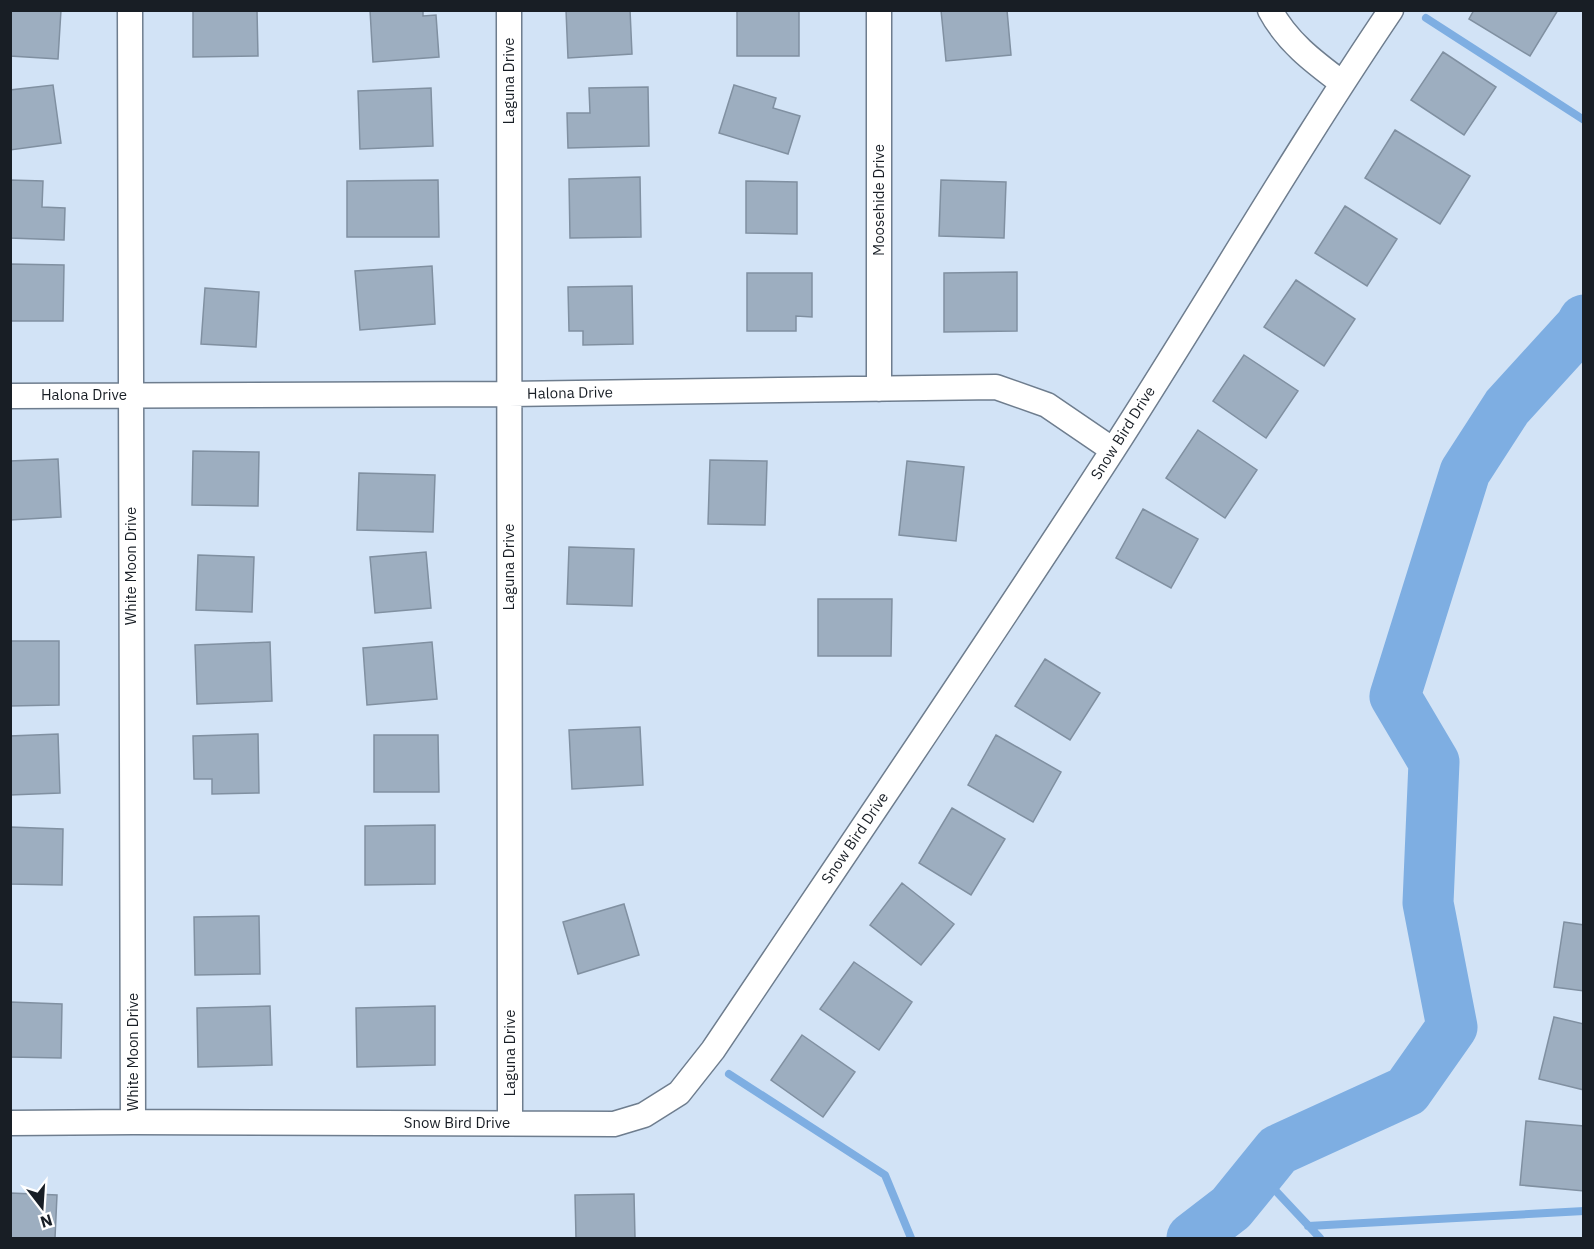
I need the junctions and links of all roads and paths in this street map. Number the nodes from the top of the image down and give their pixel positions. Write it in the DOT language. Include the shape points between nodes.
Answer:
graph roads {
  1 [pos="130,10"];
  2 [pos="509,10"];
  3 [pos="879,10"];
  4 [pos="1270,10"];
  5 [pos="1391,10"];
  6 [pos="1342,83"];
  7 [pos="879,389"];
  8 [pos="509,394"];
  9 [pos="131,395"];
  10 [pos="10,396"];
  11 [pos="1113,450"];
  12 [pos="133,1122"];
  13 [pos="10,1123"];
  14 [pos="510,1123"];
  1 -- 9 [label="street, White Moon Drive"];
  2 -- 8 [label="street, Laguna Drive"];
  3 -- 7 [label="street, Moosehide Drive"];
  4 -- 6 [label="street" via="1280,29"];
  5 -- 6 [label="street, Snow Bird Drive"];
  6 -- 11 [label="street, Snow Bird Drive"];
  7 -- 8 [label="street, Halona Drive"];
  7 -- 11 [label="street, Halona Drive" via="996,387 1047,405"];
  8 -- 9 [label="street, Halona Drive"];
  8 -- 14 [label="street, Laguna Drive"];
  9 -- 10 [label="street, Halona Drive"];
  9 -- 12 [label="street, White Moon Drive"];
  11 -- 14 [label="street, Snow Bird Drive" via="713,1050 679,1093 644,1115 614,1124"];
  12 -- 13 [label="street, Snow Bird Drive"];
  12 -- 14 [label="street, Snow Bird Drive"];
}
